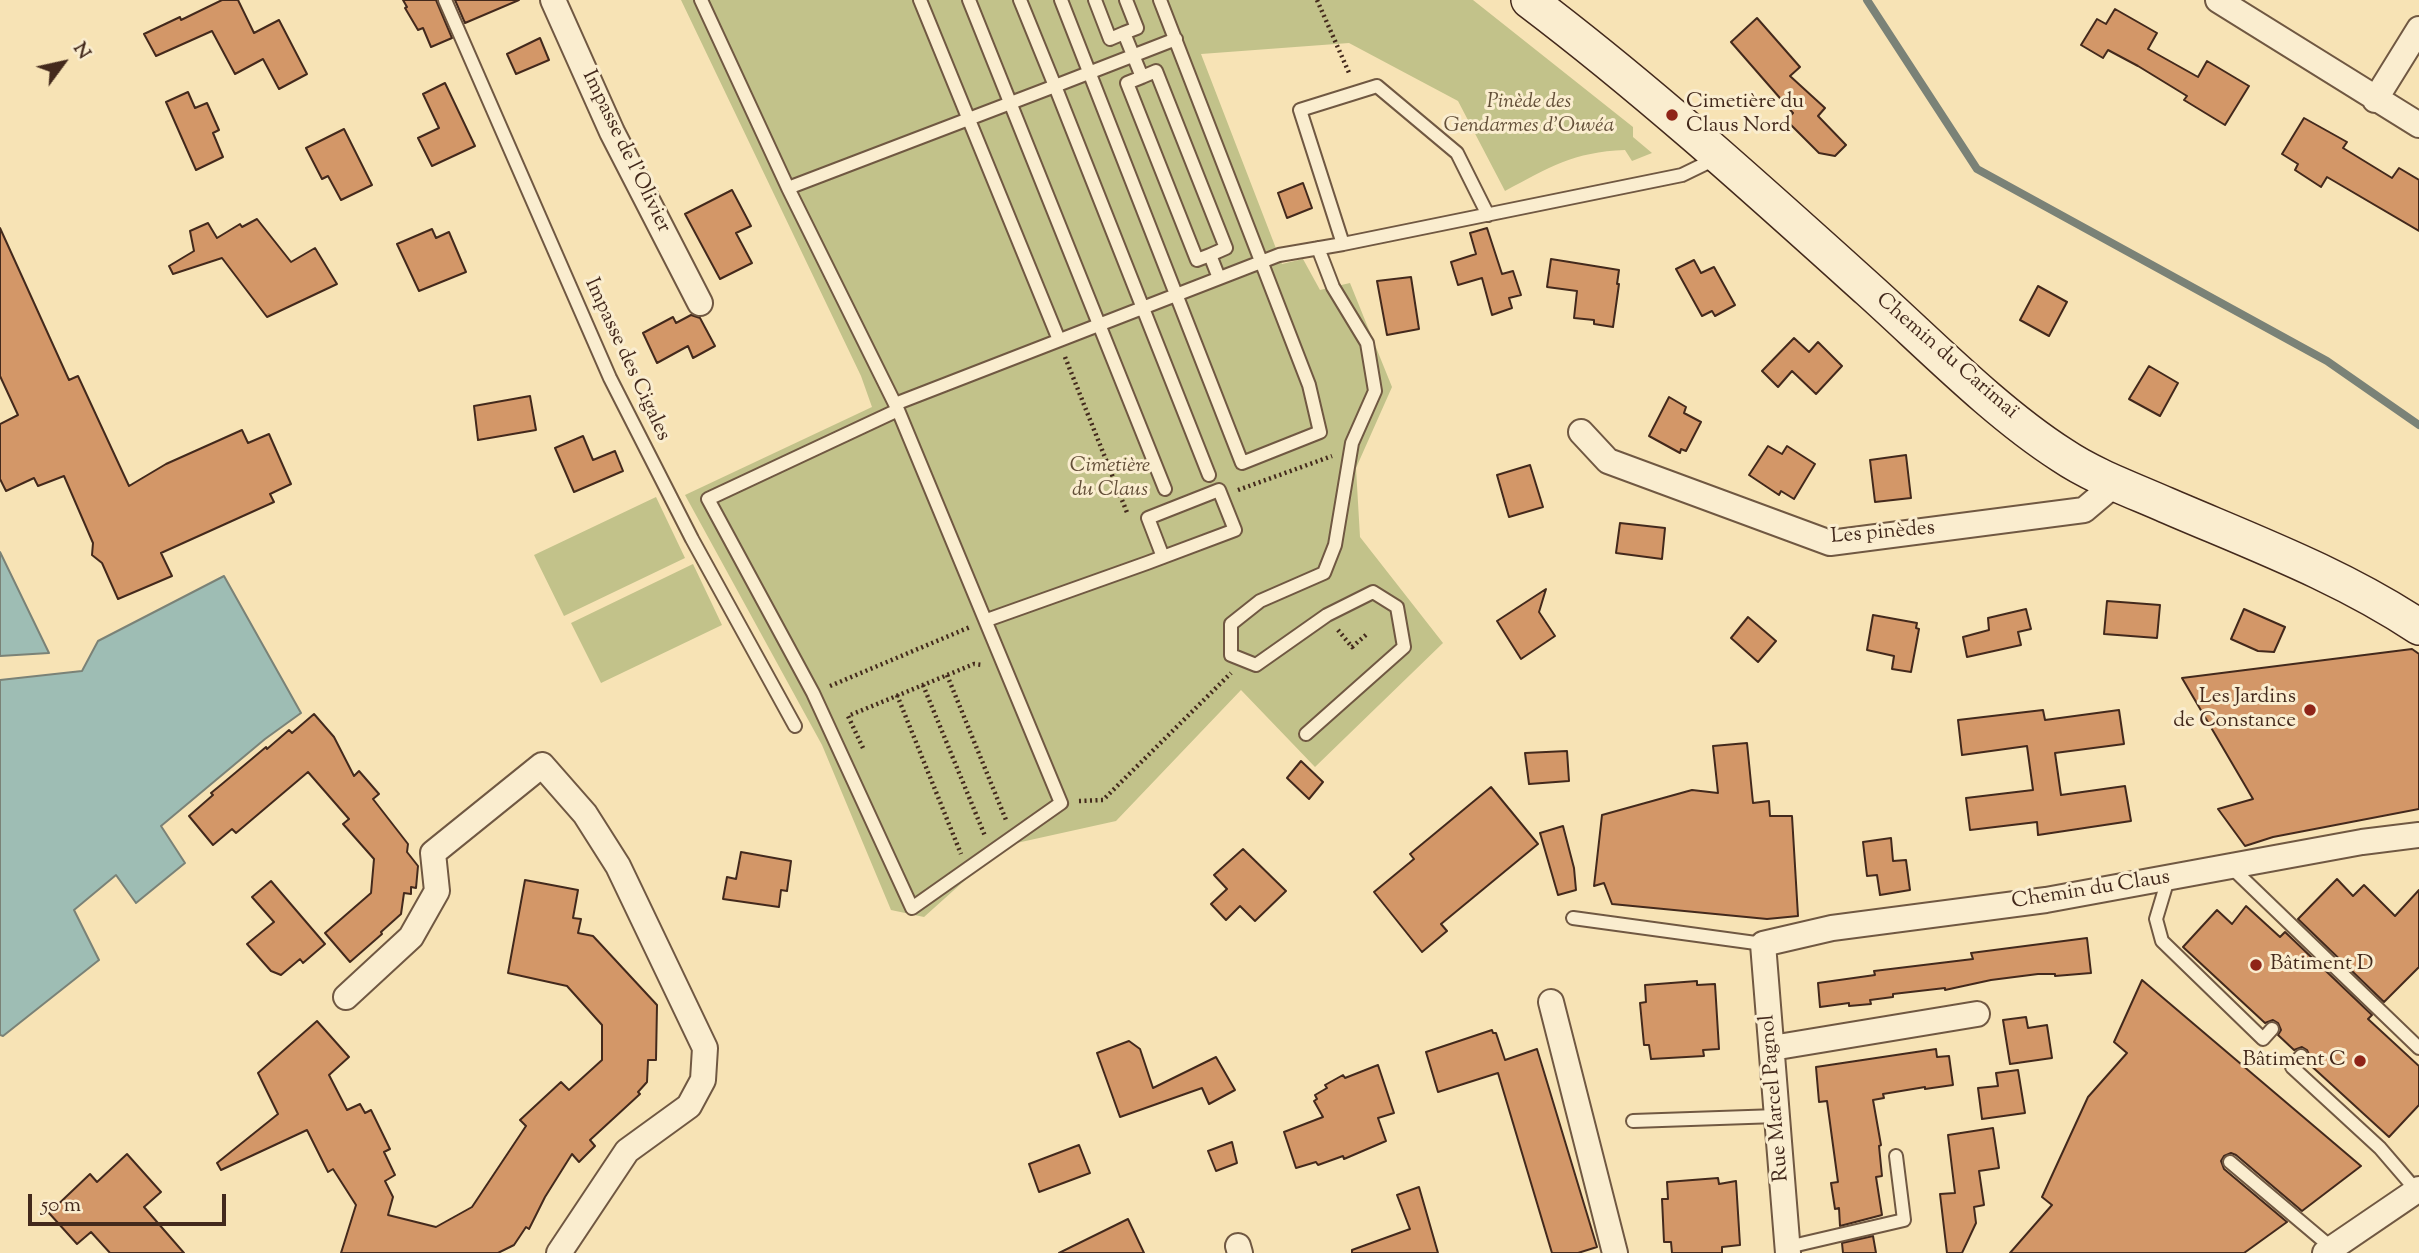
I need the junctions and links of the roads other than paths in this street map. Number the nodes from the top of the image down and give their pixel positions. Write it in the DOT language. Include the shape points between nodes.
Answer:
graph roads {
  1 [pos="445,0"];
  2 [pos="553,0"];
  3 [pos="701,0"];
  4 [pos="920,0"];
  5 [pos="970,0"];
  6 [pos="1020,0"];
  7 [pos="1061,0"];
  8 [pos="1095,0"];
  9 [pos="1126,0"];
  10 [pos="1160,0"];
  11 [pos="1529,0"];
  12 [pos="2218,0"];
  13 [pos="2419,29"];
  14 [pos="1124,33"];
  15 [pos="1176,38"];
  16 [pos="1134,57"];
  17 [pos="1090,74"];
  18 [pos="1142,77"];
  19 [pos="1055,86"];
  20 [pos="2375,100"];
  21 [pos="1010,104"];
  22 [pos="968,120"];
  23 [pos="2419,125"];
  24 [pos="1720,156"];
  25 [pos="788,188"];
  26 [pos="1488,215"];
  27 [pos="1343,244"];
  28 [pos="1318,248"];
  29 [pos="1210,254"];
  30 [pos="1261,261"];
  31 [pos="1219,278"];
  32 [pos="1176,295"];
  33 [pos="699,303"];
  34 [pos="1143,308"];
  35 [pos="1100,324"];
  36 [pos="1059,340"];
  37 [pos="897,407"];
  38 [pos="1581,432"];
  39 [pos="1209,475"];
  40 [pos="2116,483"];
  41 [pos="1165,489"];
  42 [pos="1163,557"];
  43 [pos="986,620"];
  44 [pos="2419,627"];
  45 [pos="795,726"];
  46 [pos="1306,734"];
  47 [pos="2419,835"];
  48 [pos="2232,868"];
  49 [pos="2168,879"];
  50 [pos="1573,918"];
  51 [pos="1763,944"];
  52 [pos="346,997"];
  53 [pos="1551,1002"];
  54 [pos="1976,1014"];
  55 [pos="2272,1029"];
  56 [pos="1772,1048"];
  57 [pos="2419,1048"];
  58 [pos="2301,1056"];
  59 [pos="1777,1116"];
  60 [pos="1633,1121"];
  61 [pos="1896,1156"];
  62 [pos="2230,1162"];
  63 [pos="2418,1190"];
  64 [pos="1788,1250"];
  65 [pos="2329,1250"];
  66 [pos="559,1253"];
  67 [pos="1615,1253"];
  1 -- 45 [label="lane, Impasse des Cigales" via="610,378"];
  2 -- 33 [label="street, Impasse de l'Olivier" via="612,132"];
  3 -- 25 [label="lane"];
  4 -- 22 [label="lane"];
  5 -- 21 [label="lane"];
  6 -- 19 [label="lane"];
  7 -- 17 [label="lane"];
  8 -- 14 [label="lane" via="1110,39"];
  9 -- 14 [label="lane" via="1137,28"];
  10 -- 15 [label="lane"];
  11 -- 24 [label="main road, Chemin du Carimaï"];
  12 -- 20 [label="street"];
  13 -- 20 [label="street"];
  14 -- 16 [label="lane"];
  15 -- 16 [label="lane"];
  15 -- 30 [label="lane"];
  16 -- 17 [label="lane"];
  16 -- 18 [label="lane"];
  17 -- 19 [label="lane"];
  17 -- 32 [label="lane"];
  18 -- 29 [label="lane" via="1127,83 1197,260"];
  18 -- 29 [label="lane" via="1156,71 1226,248"];
  19 -- 21 [label="lane"];
  19 -- 34 [label="lane"];
  20 -- 23 [label="street"];
  21 -- 22 [label="lane"];
  21 -- 35 [label="lane"];
  22 -- 25 [label="lane"];
  22 -- 36 [label="lane"];
  24 -- 26 [label="lane" via="1682,175"];
  24 -- 40 [label="main road, Chemin du Carimaï" via="2001,408 2062,456"];
  25 -- 37 [label="lane"];
  26 -- 27 [label="lane"];
  26 -- 27 [label="lane" via="1457,153 1377,86 1300,110"];
  27 -- 28 [label="lane"];
  28 -- 30 [label="lane"];
  28 -- 46 [label="lane" via="1333,287 1367,343 1376,391 1351,449 1335,545 1324,573 1260,601 1231,624 1231,655 1256,665 1327,615 1373,592 1397,607 1404,647"];
  29 -- 31 [label="lane"];
  30 -- 31 [label="lane"];
  30 -- 32 [label="lane" via="1309,385 1320,432 1242,463"];
  31 -- 32 [label="lane"];
  32 -- 34 [label="lane"];
  34 -- 35 [label="lane"];
  34 -- 39 [label="lane"];
  35 -- 36 [label="lane"];
  35 -- 41 [label="lane"];
  36 -- 37 [label="lane"];
  37 -- 43 [label="lane"];
  37 -- 43 [label="lane" via="708,499 813,693 912,908 1061,803"];
  38 -- 40 [label="street, Les pinèdes" via="1608,461 1830,543 2084,510"];
  40 -- 44 [label="main road, Chemin du Carimaï" via="2305,564"];
  42 -- 42 [label="lane" via="1235,530 1219,490 1148,518"];
  42 -- 43 [label="lane"];
  47 -- 48 [label="street, Chemin du Claus"];
  48 -- 49 [label="street, Chemin du Claus"];
  48 -- 57 [label="lane"];
  49 -- 51 [label="street, Chemin du Claus" via="1832,928"];
  49 -- 55 [label="lane" via="2156,919 2162,941 2263,1039"];
  50 -- 51 [label="lane"];
  51 -- 56 [label="street, Rue Marcel Pagnol"];
  52 -- 66 [label="street" via="411,937 437,891 433,853 542,765 584,814 618,866 705,1048 703,1080 689,1106 626,1151"];
  53 -- 67 [label="street"];
  54 -- 56 [label="street"];
  56 -- 59 [label="street, Rue Marcel Pagnol"];
  58 -- 63 [label="lane" via="2292,1067 2380,1148"];
  59 -- 60 [label="lane"];
  59 -- 64 [label="street, Rue Marcel Pagnol"];
  61 -- 64 [label="lane" via="1905,1220"];
  62 -- 65 [label="lane"];
  63 -- 65 [label="street"];
}
